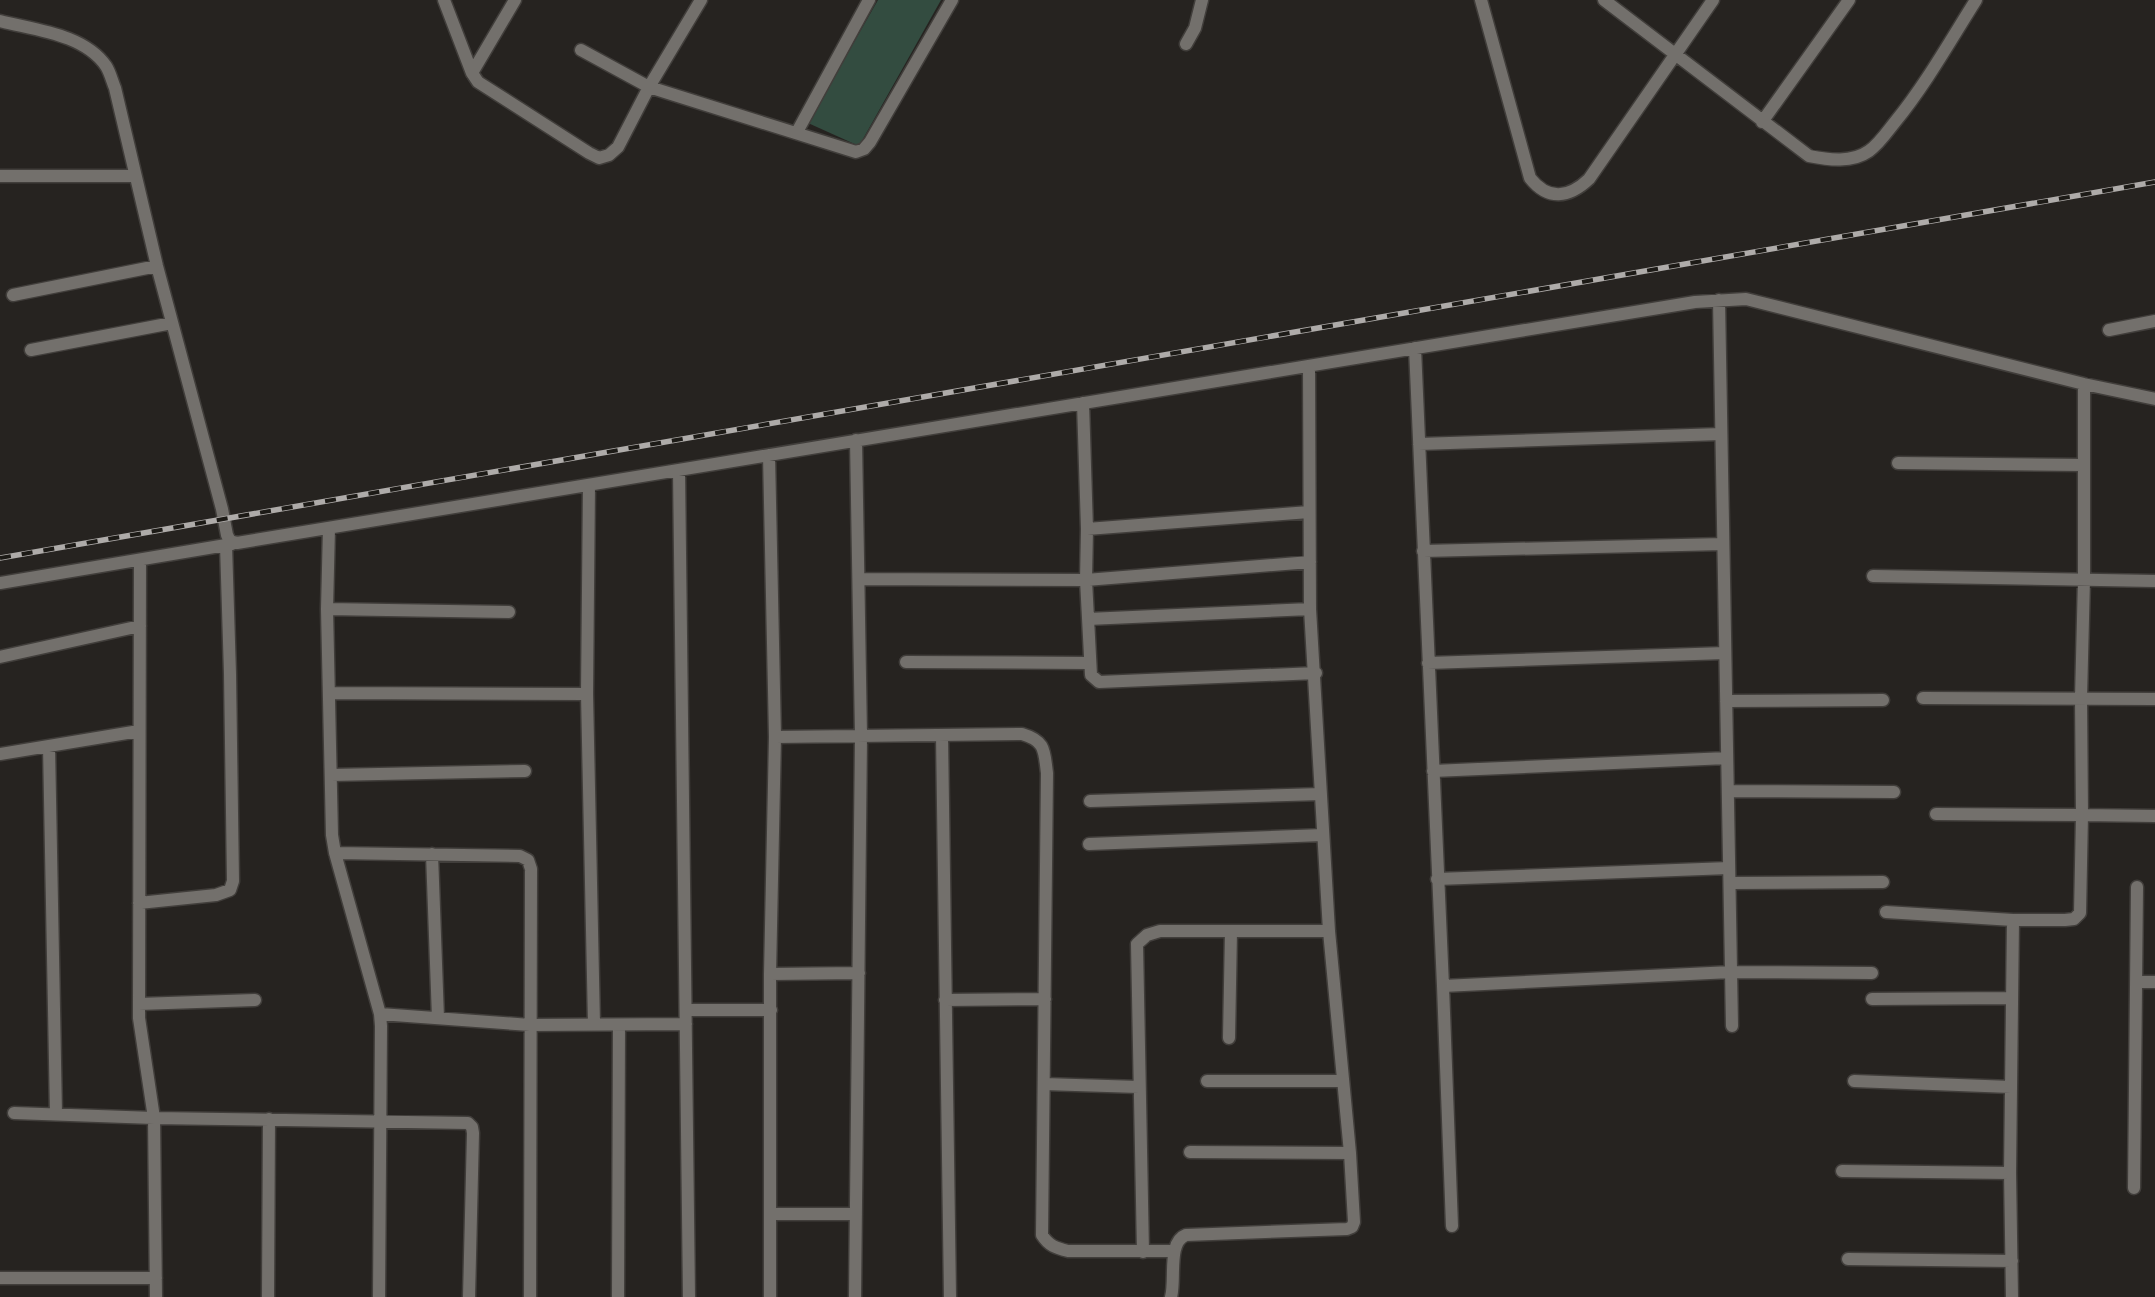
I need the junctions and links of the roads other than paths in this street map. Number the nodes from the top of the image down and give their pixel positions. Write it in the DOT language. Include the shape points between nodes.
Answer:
graph roads {
  1 [pos="444,0"];
  2 [pos="516,0"];
  3 [pos="701,0"];
  4 [pos="870,0"];
  5 [pos="952,0"];
  6 [pos="1202,0"];
  7 [pos="1481,0"];
  8 [pos="1604,0"];
  9 [pos="1713,0"];
  10 [pos="1849,0"];
  11 [pos="1976,0"];
  12 [pos="0,21"];
  13 [pos="1186,44"];
  14 [pos="581,50"];
  15 [pos="1676,53"];
  16 [pos="472,73"];
  17 [pos="648,87"];
  18 [pos="1762,122"];
  19 [pos="797,132"];
  20 [pos="0,176"];
  21 [pos="135,176"];
  22 [pos="156,266"];
  23 [pos="14,295"];
  24 [pos="1719,300"];
  25 [pos="2155,321"];
  26 [pos="172,323"];
  27 [pos="2109,330"];
  28 [pos="1415,348"];
  29 [pos="31,350"];
  30 [pos="1308,366"];
  31 [pos="2084,384"];
  32 [pos="2155,399"];
  33 [pos="1083,403"];
  34 [pos="1721,434"];
  35 [pos="856,440"];
  36 [pos="1419,444"];
  37 [pos="769,455"];
  38 [pos="1898,463"];
  39 [pos="2084,465"];
  40 [pos="679,470"];
  41 [pos="589,485"];
  42 [pos="1309,512"];
  43 [pos="329,528"];
  44 [pos="1088,529"];
  45 [pos="231,544"];
  46 [pos="1723,544"];
  47 [pos="1423,551"];
  48 [pos="140,560"];
  49 [pos="1310,562"];
  50 [pos="1873,576"];
  51 [pos="858,579"];
  52 [pos="2084,579"];
  53 [pos="1086,580"];
  54 [pos="2155,581"];
  55 [pos="0,583"];
  56 [pos="328,609"];
  57 [pos="1310,609"];
  58 [pos="509,612"];
  59 [pos="1088,618"];
  60 [pos="140,626"];
  61 [pos="1725,653"];
  62 [pos="0,657"];
  63 [pos="906,662"];
  64 [pos="1089,663"];
  65 [pos="1428,663"];
  66 [pos="1316,673"];
  67 [pos="329,693"];
  68 [pos="587,694"];
  69 [pos="1923,698"];
  70 [pos="2081,698"];
  71 [pos="1883,700"];
  72 [pos="2155,700"];
  73 [pos="1726,701"];
  74 [pos="139,731"];
  75 [pos="942,735"];
  76 [pos="861,736"];
  77 [pos="775,737"];
  78 [pos="49,746"];
  79 [pos="0,754"];
  80 [pos="1727,758"];
  81 [pos="525,772"];
  82 [pos="1433,772"];
  83 [pos="331,775"];
  84 [pos="1728,791"];
  85 [pos="1894,792"];
  86 [pos="1321,794"];
  87 [pos="1090,801"];
  88 [pos="1936,814"];
  89 [pos="2082,815"];
  90 [pos="2155,816"];
  91 [pos="1323,835"];
  92 [pos="1088,844"];
  93 [pos="334,853"];
  94 [pos="432,854"];
  95 [pos="1729,868"];
  96 [pos="1437,880"];
  97 [pos="1883,882"];
  98 [pos="1730,883"];
  99 [pos="2137,887"];
  100 [pos="139,903"];
  101 [pos="1886,912"];
  102 [pos="2013,920"];
  103 [pos="1231,931"];
  104 [pos="1329,931"];
  105 [pos="1731,972"];
  106 [pos="1872,972"];
  107 [pos="858,973"];
  108 [pos="770,974"];
  109 [pos="2137,982"];
  110 [pos="2155,982"];
  111 [pos="1444,986"];
  112 [pos="2012,998"];
  113 [pos="1045,999"];
  114 [pos="255,1000"];
  115 [pos="946,1000"];
  116 [pos="1872,1000"];
  117 [pos="140,1004"];
  118 [pos="686,1010"];
  119 [pos="771,1010"];
  120 [pos="380,1014"];
  121 [pos="438,1018"];
  122 [pos="594,1024"];
  123 [pos="686,1024"];
  124 [pos="530,1025"];
  125 [pos="619,1025"];
  126 [pos="1732,1026"];
  127 [pos="1229,1038"];
  128 [pos="1207,1081"];
  129 [pos="1342,1081"];
  130 [pos="1854,1081"];
  131 [pos="1044,1084"];
  132 [pos="2011,1087"];
  133 [pos="1139,1088"];
  134 [pos="14,1113"];
  135 [pos="56,1114"];
  136 [pos="154,1118"];
  137 [pos="269,1119"];
  138 [pos="381,1122"];
  139 [pos="1190,1152"];
  140 [pos="1350,1153"];
  141 [pos="1842,1171"];
  142 [pos="2010,1173"];
  143 [pos="2134,1188"];
  144 [pos="771,1214"];
  145 [pos="856,1214"];
  146 [pos="1452,1226"];
  147 [pos="1143,1252"];
  148 [pos="1174,1252"];
  149 [pos="1848,1259"];
  150 [pos="2012,1261"];
  151 [pos="0,1278"];
  152 [pos="156,1278"];
  153 [pos="156,1297"];
  154 [pos="268,1297"];
  155 [pos="380,1297"];
  156 [pos="469,1297"];
  157 [pos="530,1297"];
  158 [pos="618,1297"];
  159 [pos="689,1297"];
  160 [pos="770,1297"];
  161 [pos="855,1297"];
  162 [pos="950,1297"];
  163 [pos="1171,1297"];
  164 [pos="2012,1297"];
  1 -- 16 [label="street"];
  2 -- 16 [label="street"];
  3 -- 17 [label="street"];
  4 -- 19 [label="street"];
  5 -- 19 [label="street" via="864,149 856,152"];
  6 -- 13 [label="street" via="1195,28"];
  7 -- 15 [label="street" via="1530,178 1538,189 1551,194 1568,194 1589,179"];
  8 -- 15 [label="street"];
  9 -- 15 [label="street"];
  10 -- 18 [label="street"];
  11 -- 18 [label="street" via="1913,100 1869,151 1851,159 1828,160 1810,156"];
  12 -- 21 [label="street" via="63,37 86,46 98,56 108,68 115,88"];
  14 -- 17 [label="street"];
  15 -- 18 [label="street"];
  16 -- 17 [label="street" via="488,90 599,158 618,147"];
  17 -- 19 [label="street"];
  20 -- 21 [label="street"];
  21 -- 22 [label="street"];
  22 -- 23 [label="street"];
  22 -- 26 [label="street"];
  24 -- 28 [label="street"];
  24 -- 31 [label="street" via="1746,299"];
  24 -- 34 [label="street"];
  25 -- 27 [label="street"];
  26 -- 29 [label="street"];
  26 -- 45 [label="street"];
  28 -- 30 [label="street"];
  28 -- 36 [label="street"];
  30 -- 33 [label="street"];
  30 -- 42 [label="street"];
  31 -- 32 [label="street"];
  31 -- 39 [label="street"];
  33 -- 35 [label="street"];
  33 -- 44 [label="street"];
  34 -- 36 [label="street"];
  34 -- 46 [label="street"];
  35 -- 37 [label="street"];
  35 -- 51 [label="street"];
  36 -- 47 [label="street"];
  37 -- 40 [label="street"];
  37 -- 77 [label="street"];
  38 -- 39 [label="street"];
  39 -- 52 [label="street"];
  40 -- 41 [label="street"];
  40 -- 118 [label="street"];
  41 -- 43 [label="street"];
  41 -- 68 [label="street"];
  42 -- 44 [label="street"];
  42 -- 49 [label="street"];
  43 -- 45 [label="street"];
  43 -- 56 [label="street"];
  44 -- 53 [label="street"];
  45 -- 48 [label="street"];
  45 -- 100 [label="street" via="233,881 230,890 216,895"];
  46 -- 47 [label="street"];
  46 -- 61 [label="street"];
  47 -- 65 [label="street"];
  48 -- 55 [label="street"];
  48 -- 60 [label="street"];
  49 -- 53 [label="street"];
  49 -- 57 [label="street"];
  50 -- 52 [label="street"];
  51 -- 53 [label="street"];
  51 -- 76 [label="street"];
  52 -- 54 [label="street"];
  52 -- 70 [label="street"];
  53 -- 59 [label="street"];
  56 -- 58 [label="street"];
  56 -- 67 [label="street"];
  57 -- 59 [label="street"];
  57 -- 66 [label="street"];
  59 -- 64 [label="street"];
  60 -- 62 [label="street"];
  60 -- 74 [label="street"];
  61 -- 65 [label="street"];
  61 -- 73 [label="street"];
  63 -- 64 [label="street"];
  64 -- 66 [label="street" via="1091,675 1099,682"];
  65 -- 82 [label="street"];
  66 -- 86 [label="street"];
  67 -- 68 [label="street"];
  67 -- 83 [label="street"];
  68 -- 122 [label="street"];
  69 -- 70 [label="street"];
  70 -- 72 [label="street"];
  70 -- 89 [label="street"];
  71 -- 73 [label="street"];
  73 -- 80 [label="street"];
  74 -- 78 [label="street"];
  74 -- 100 [label="street"];
  75 -- 76 [label="street"];
  75 -- 113 [label="street" via="1022,734 1036,738 1044,750 1047,773"];
  75 -- 115 [label="street"];
  76 -- 77 [label="street"];
  76 -- 107 [label="street"];
  77 -- 108 [label="street"];
  78 -- 79 [label="street"];
  78 -- 135 [label="street"];
  80 -- 82 [label="street"];
  80 -- 84 [label="street"];
  81 -- 83 [label="street"];
  82 -- 96 [label="street"];
  83 -- 93 [label="street"];
  84 -- 85 [label="street"];
  84 -- 95 [label="street"];
  86 -- 87 [label="street"];
  86 -- 91 [label="street"];
  88 -- 89 [label="street"];
  89 -- 90 [label="street"];
  89 -- 102 [label="street" via="2080,913 2074,919 2065,920"];
  91 -- 92 [label="street"];
  91 -- 104 [label="street"];
  93 -- 94 [label="street"];
  93 -- 120 [label="street"];
  94 -- 121 [label="street"];
  94 -- 124 [label="street" via="511,855 528,860 532,869"];
  95 -- 96 [label="street"];
  95 -- 98 [label="street"];
  96 -- 111 [label="street"];
  97 -- 98 [label="street"];
  98 -- 105 [label="street"];
  99 -- 109 [label="street"];
  100 -- 117 [label="street"];
  101 -- 102 [label="street"];
  102 -- 112 [label="street"];
  103 -- 104 [label="street"];
  103 -- 127 [label="street"];
  103 -- 133 [label="street" via="1160,931 1146,934 1137,944"];
  104 -- 129 [label="street"];
  105 -- 106 [label="street"];
  105 -- 111 [label="street"];
  105 -- 126 [label="street"];
  107 -- 108 [label="street"];
  107 -- 145 [label="street"];
  108 -- 119 [label="street"];
  109 -- 110 [label="street"];
  109 -- 143 [label="street"];
  111 -- 146 [label="street"];
  112 -- 116 [label="street"];
  112 -- 132 [label="street"];
  113 -- 115 [label="street"];
  113 -- 131 [label="street"];
  114 -- 117 [label="street"];
  115 -- 162 [label="street"];
  117 -- 136 [label="street"];
  118 -- 119 [label="street"];
  118 -- 123 [label="street"];
  119 -- 144 [label="street"];
  120 -- 121 [label="street"];
  120 -- 138 [label="street"];
  121 -- 124 [label="street"];
  122 -- 124 [label="street"];
  122 -- 125 [label="street"];
  123 -- 125 [label="street"];
  123 -- 159 [label="street"];
  124 -- 157 [label="street"];
  125 -- 158 [label="street"];
  128 -- 129 [label="street"];
  129 -- 140 [label="street"];
  130 -- 132 [label="street"];
  131 -- 133 [label="street"];
  131 -- 147 [label="street" via="1042,1235 1054,1248 1068,1252"];
  132 -- 142 [label="street"];
  133 -- 147 [label="street"];
  134 -- 135 [label="street"];
  135 -- 136 [label="street"];
  136 -- 137 [label="street"];
  136 -- 152 [label="street"];
  137 -- 138 [label="street"];
  137 -- 154 [label="street"];
  138 -- 155 [label="street"];
  138 -- 156 [label="street" via="462,1121 472,1127"];
  139 -- 140 [label="street"];
  140 -- 148 [label="street" via="1352,1227 1186,1235 1177,1241"];
  141 -- 142 [label="street"];
  142 -- 150 [label="street"];
  144 -- 145 [label="street"];
  144 -- 160 [label="street"];
  145 -- 161 [label="street"];
  147 -- 148 [label="street"];
  148 -- 163 [label="street"];
  149 -- 150 [label="street"];
  150 -- 164 [label="street"];
  151 -- 152 [label="street"];
  152 -- 153 [label="street"];
}
